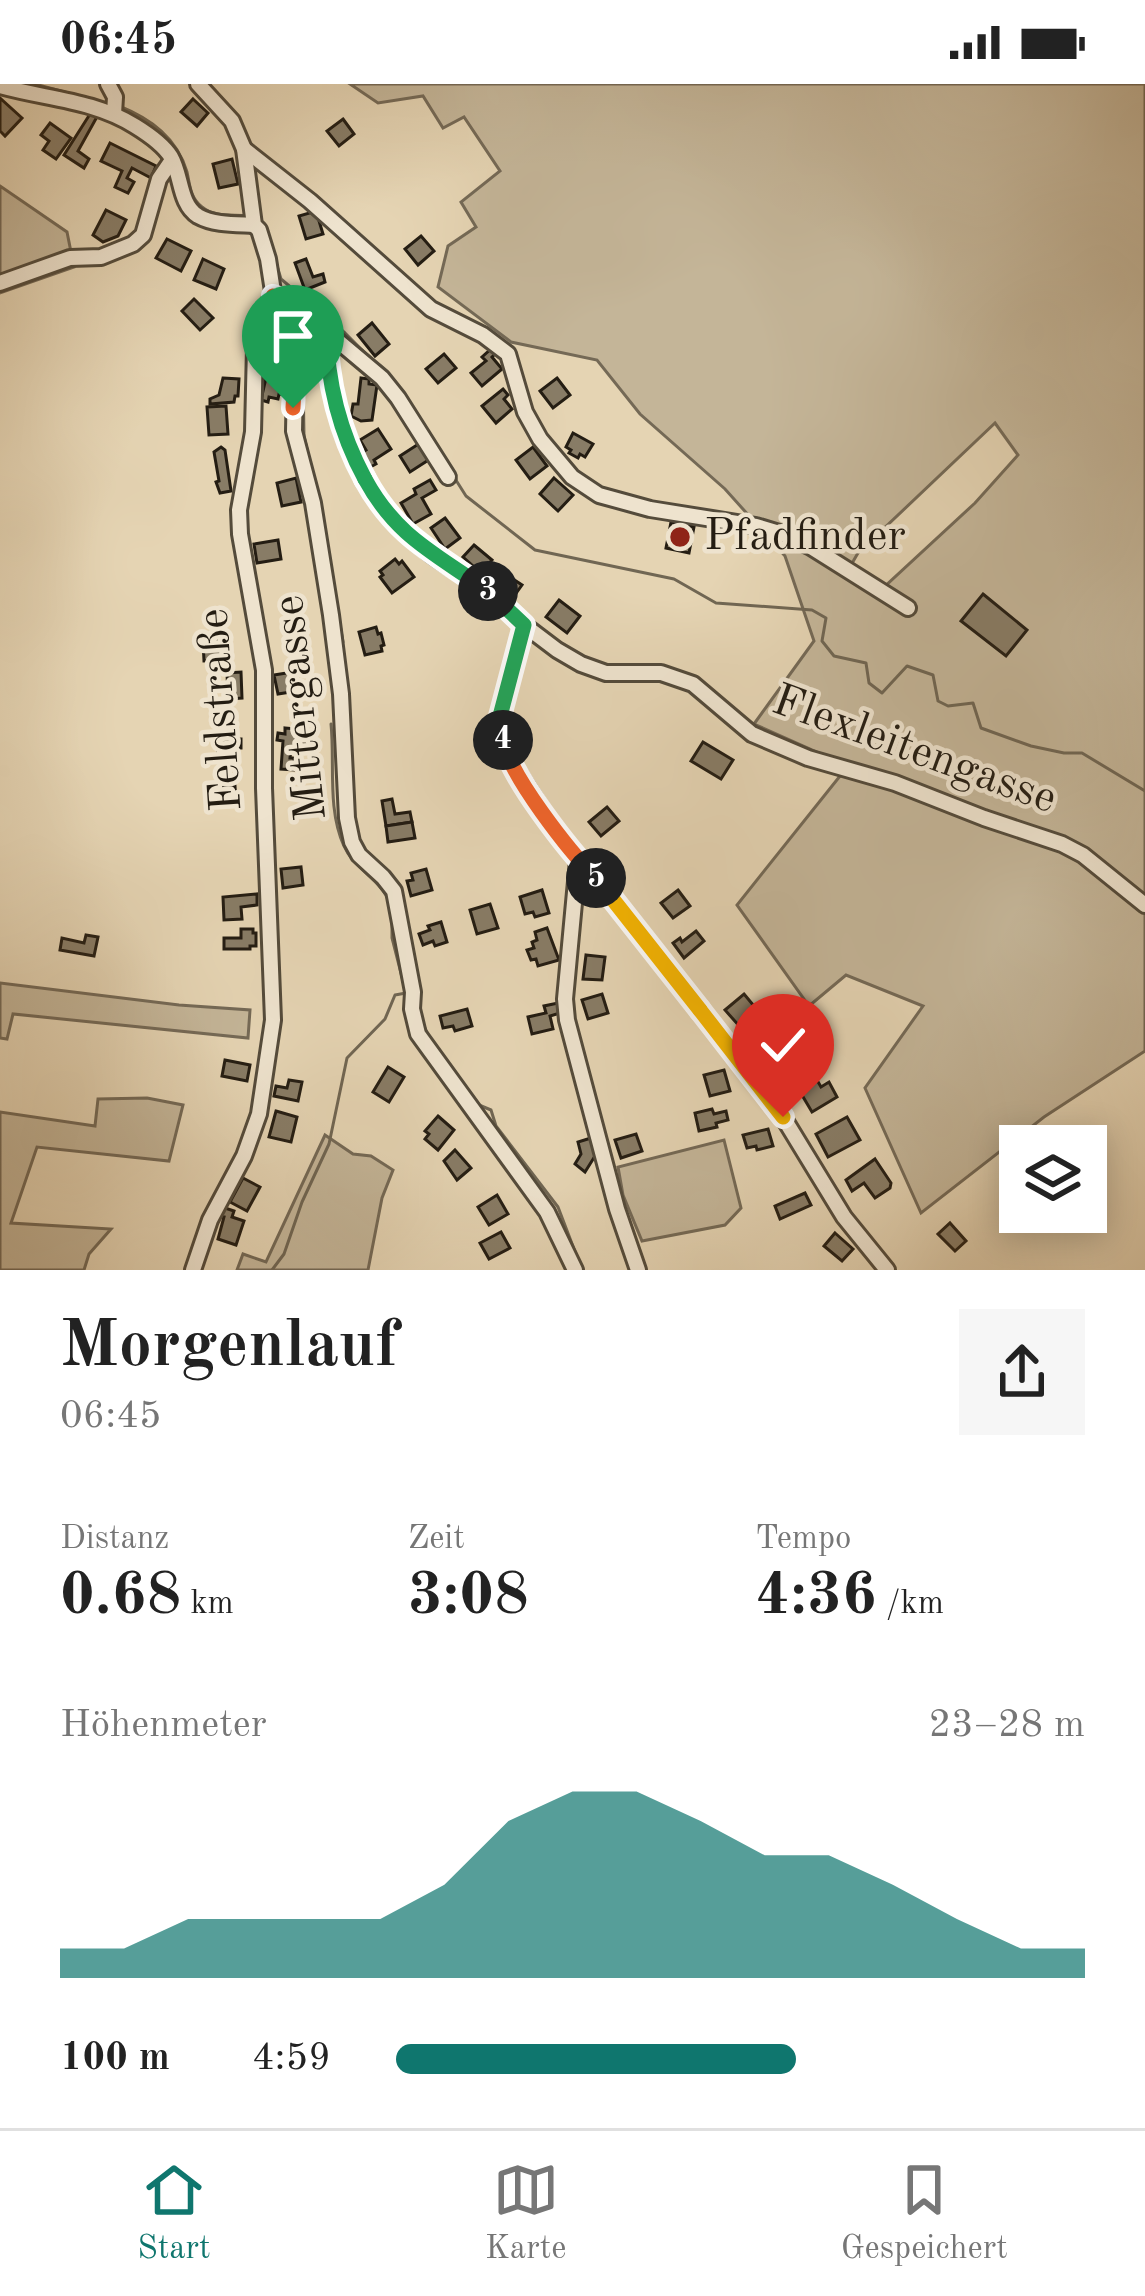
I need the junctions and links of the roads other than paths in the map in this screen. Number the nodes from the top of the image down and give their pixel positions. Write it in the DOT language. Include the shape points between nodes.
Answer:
graph roads {
  1 [pos="108,84"];
  2 [pos="198,84"];
  3 [pos="0,86"];
  4 [pos="115,108"];
  5 [pos="244,149"];
  6 [pos="172,160"];
  7 [pos="254,219"];
  8 [pos="0,283"];
  9 [pos="273,296"];
  10 [pos="326,328"];
  11 [pos="448,477"];
  12 [pos="908,608"];
  13 [pos="524,625"];
  14 [pos="578,860"];
  15 [pos="1145,905"];
  16 [pos="193,1270"];
  17 [pos="575,1270"];
  18 [pos="638,1270"];
  19 [pos="887,1270"];
  1 -- 4 [label="street"];
  2 -- 5 [label="street, Feldstraße" via="232,121"];
  3 -- 4 [label="street"];
  4 -- 6 [label="street"];
  5 -- 7 [label="street, Feldstraße"];
  5 -- 12 [label="street" via="431,309 508,354 540,440 598,495 786,535"];
  6 -- 7 [label="street" via="196,214 222,223"];
  6 -- 8 [label="street" via="133,244"];
  7 -- 9 [label="street, Feldstraße"];
  9 -- 10 [label="street"];
  9 -- 16 [label="street, Feldstraße" via="255,347 253,432 239,510 264,670 273,1020 259,1114"];
  9 -- 17 [label="street, Mittergasse" via="296,383 293,431 332,615 352,842 394,891 418,1034 547,1212"];
  10 -- 11 [label="street" via="382,378"];
  10 -- 13 [label="street, Flexleitengasse" via="335,410 373,494 430,554"];
  13 -- 14 [label="street" via="499,720 505,753"];
  13 -- 15 [label="street, Flexleitengasse" via="606,673 661,673 694,684 752,734 808,758 1062,844"];
  14 -- 18 [label="street" via="567,1020"];
  14 -- 19 [label="street" via="783,1117"];
}
